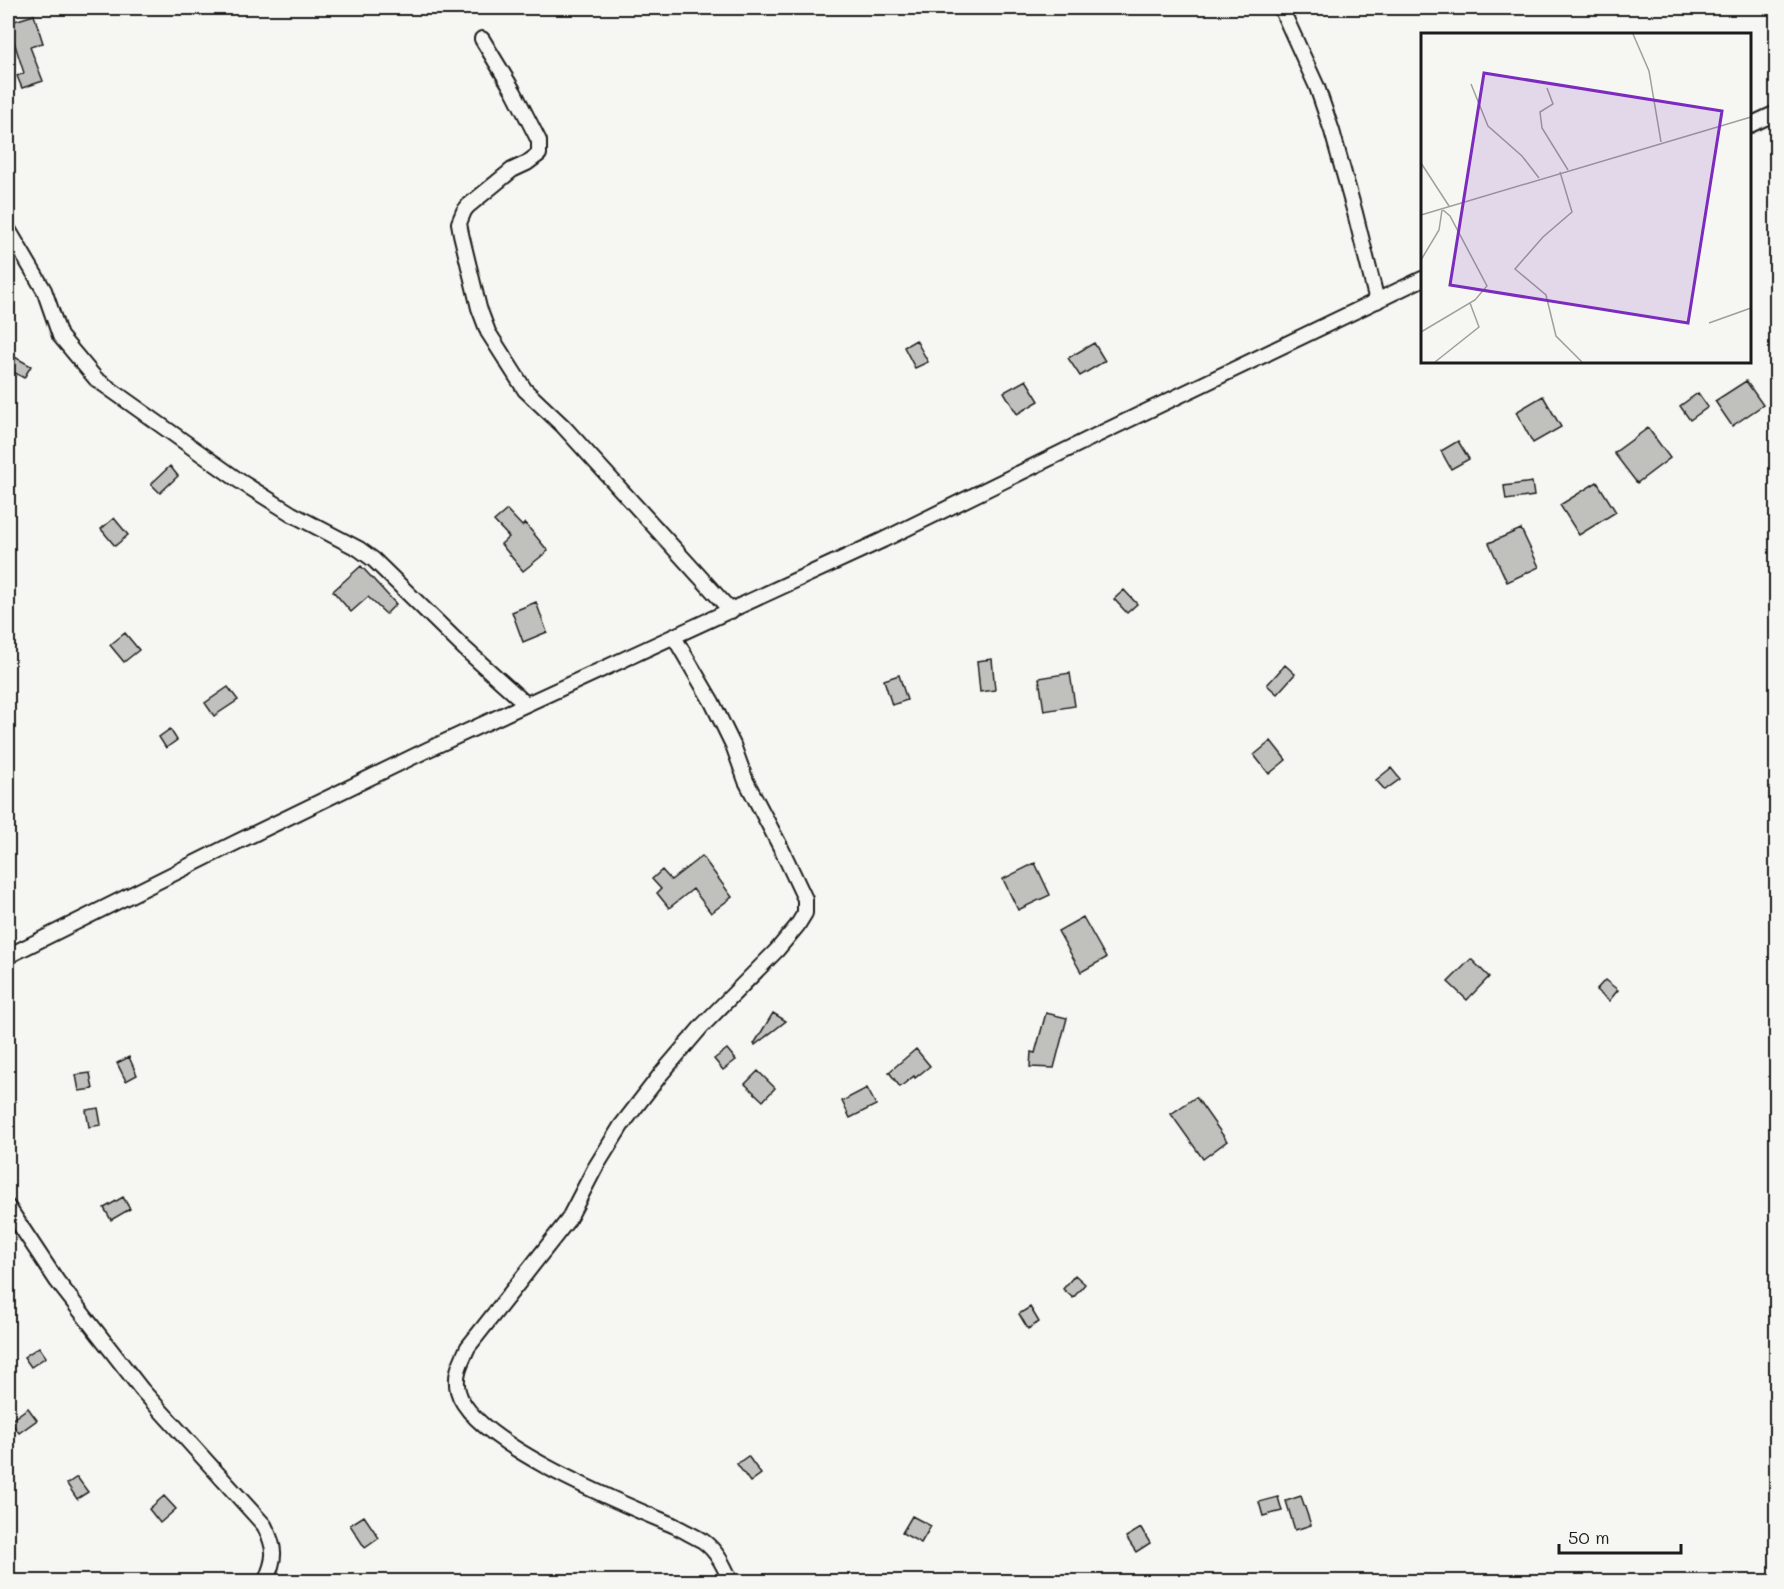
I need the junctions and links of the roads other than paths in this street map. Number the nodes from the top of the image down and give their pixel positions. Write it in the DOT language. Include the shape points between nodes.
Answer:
graph roads {
  1 [pos="1281,8"];
  2 [pos="482,39"];
  3 [pos="1776,113"];
  4 [pos="1751,124"];
  5 [pos="8,229"];
  6 [pos="1421,279"];
  7 [pos="1377,301"];
  8 [pos="731,611"];
  9 [pos="674,637"];
  10 [pos="526,704"];
  11 [pos="8,956"];
  12 [pos="8,1208"];
  13 [pos="266,1581"];
  14 [pos="731,1581"];
  1 -- 7 [label="street" via="1332,131"];
  2 -- 8 [label="street" via="514,92 540,148 539,154 512,170 468,206 459,223 479,308 489,332 525,390 563,426"];
  3 -- 4 [label="street"];
  5 -- 10 [label="street" via="44,290 60,336 96,379 238,480 374,560"];
  6 -- 7 [label="street"];
  7 -- 8 [label="street"];
  8 -- 9 [label="street"];
  9 -- 10 [label="street"];
  9 -- 14 [label="street" via="729,737 802,892 805,913 777,950 702,1026 621,1126 568,1220 468,1347 459,1366 457,1383 465,1406 504,1441 573,1480 703,1541 721,1561"];
  10 -- 11 [label="street" via="258,831"];
  12 -- 13 [label="street" via="57,1281 142,1390 264,1525 274,1552"];
}
